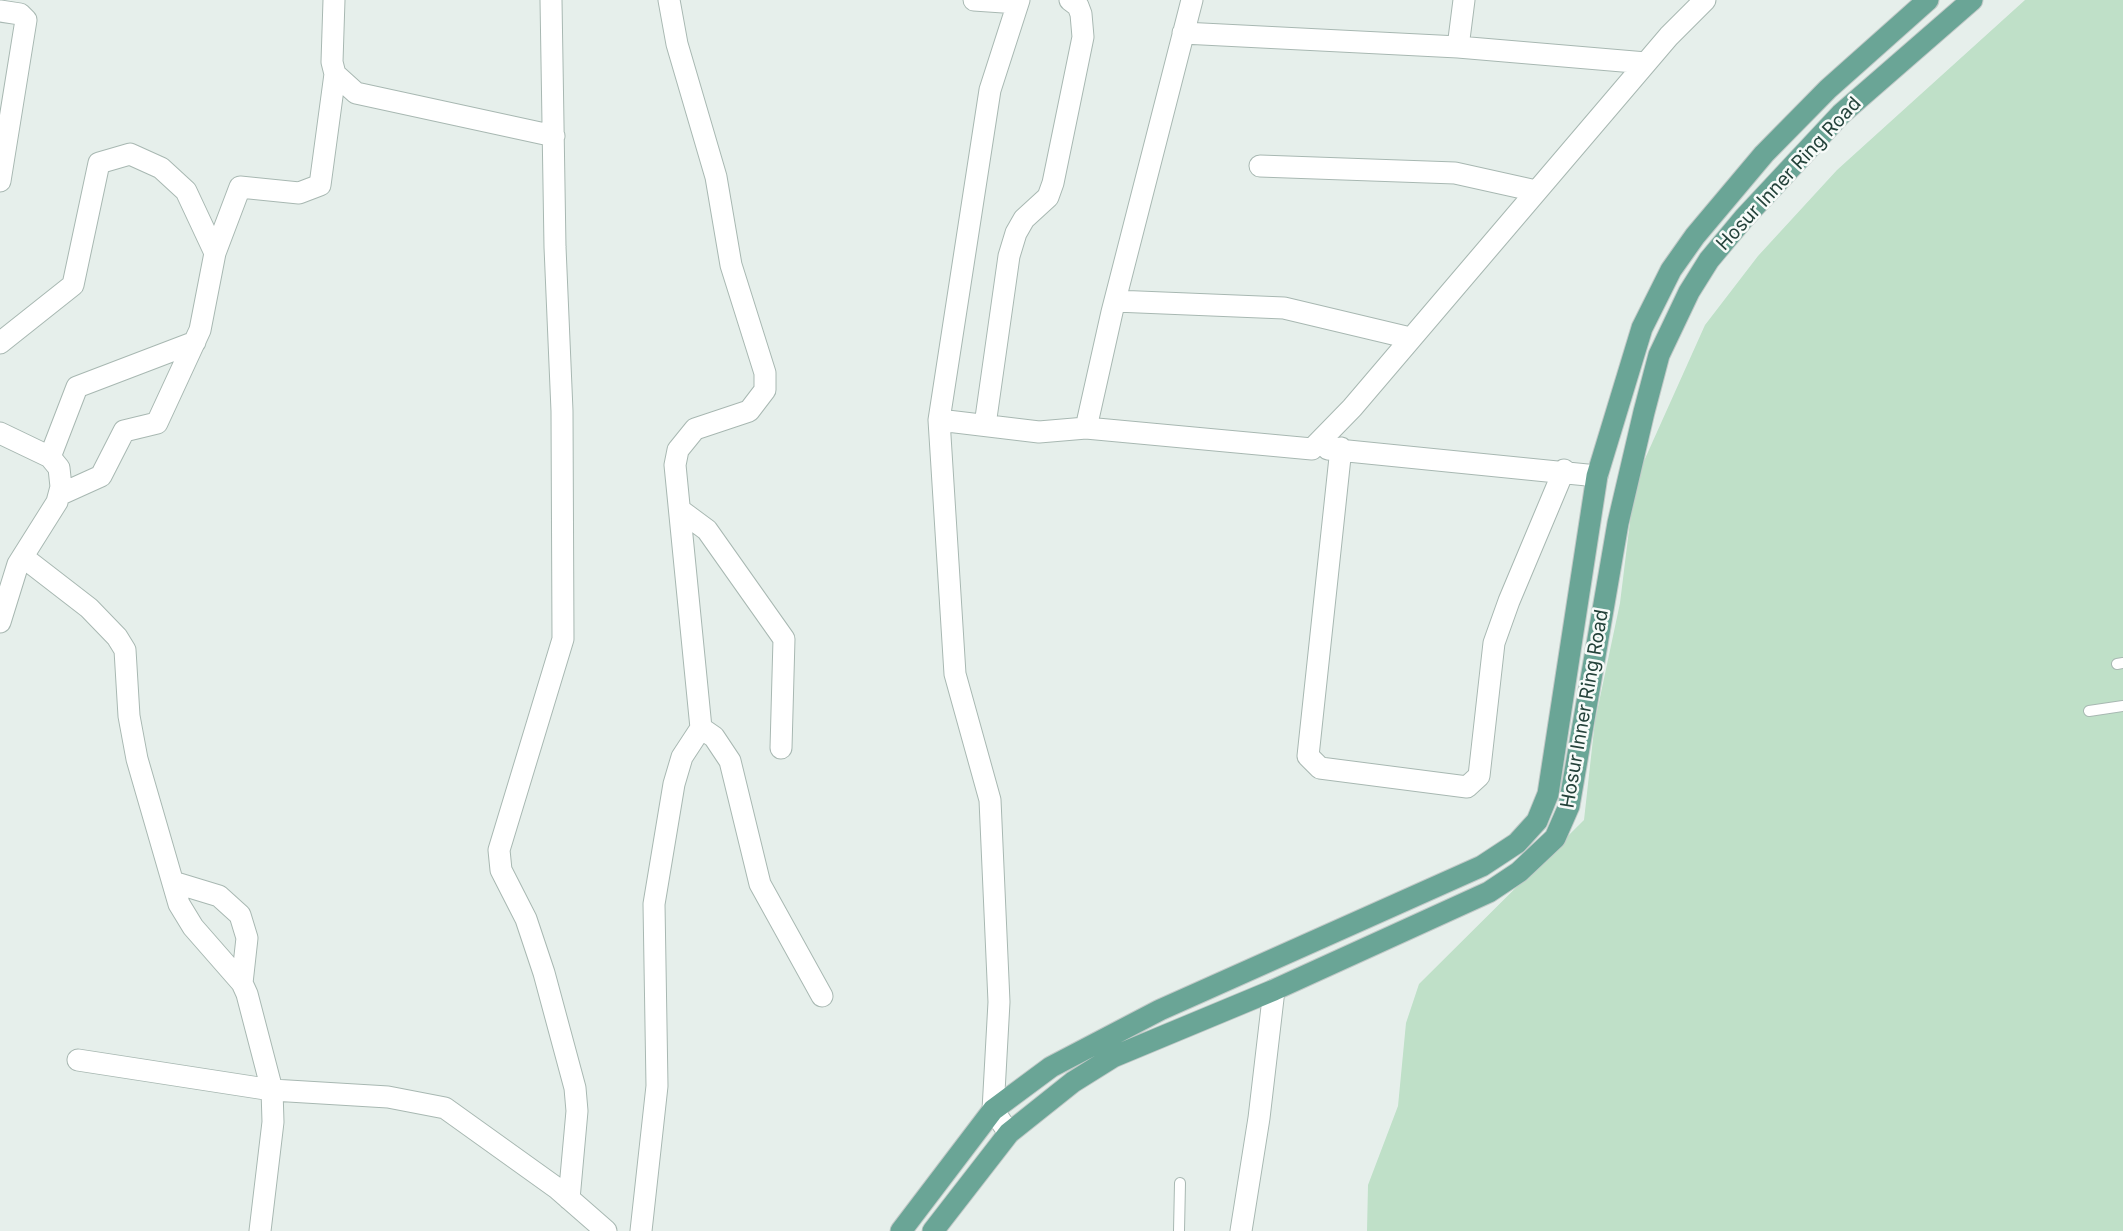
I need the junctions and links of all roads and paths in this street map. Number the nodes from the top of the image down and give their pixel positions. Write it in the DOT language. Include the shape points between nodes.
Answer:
graph roads {
  1 [pos="335,0"];
  2 [pos="344,0"];
  3 [pos="551,0"];
  4 [pos="669,0"];
  5 [pos="974,0"];
  6 [pos="1070,0"];
  7 [pos="1192,0"];
  8 [pos="1464,0"];
  9 [pos="1705,0"];
  10 [pos="1928,0"];
  11 [pos="1972,0"];
  12 [pos="1018,2"];
  13 [pos="0,11"];
  14 [pos="1183,33"];
  15 [pos="1458,47"];
  16 [pos="1646,63"];
  17 [pos="335,74"];
  18 [pos="554,136"];
  19 [pos="2,154"];
  20 [pos="1261,166"];
  21 [pos="0,181"];
  22 [pos="1536,191"];
  23 [pos="215,253"];
  24 [pos="1115,301"];
  25 [pos="1410,338"];
  26 [pos="195,342"];
  27 [pos="0,343"];
  28 [pos="939,420"];
  29 [pos="985,425"];
  30 [pos="1086,428"];
  31 [pos="0,433"];
  32 [pos="1341,448"];
  33 [pos="1312,449"];
  34 [pos="50,457"];
  35 [pos="1564,470"];
  36 [pos="1597,476"];
  37 [pos="59,495"];
  38 [pos="680,510"];
  39 [pos="23,557"];
  40 [pos="2,612"];
  41 [pos="2123,706"];
  42 [pos="2089,711"];
  43 [pos="701,728"];
  44 [pos="781,748"];
  45 [pos="173,882"];
  46 [pos="242,983"];
  47 [pos="1274,990"];
  48 [pos="822,996"];
  49 [pos="78,1060"];
  50 [pos="272,1090"];
  51 [pos="993,1110"];
  52 [pos="1009,1133"];
  53 [pos="1180,1183"];
  54 [pos="569,1199"];
  55 [pos="260,1231"];
  56 [pos="606,1231"];
  57 [pos="641,1231"];
  58 [pos="901,1231"];
  59 [pos="933,1231"];
  60 [pos="1179,1231"];
  61 [pos="1241,1231"];
  1 -- 2 [label="street"];
  1 -- 17 [label="street"];
  3 -- 18 [label="street"];
  4 -- 38 [label="street" via="677,44 716,177 731,265 765,373 765,390 749,411 695,429 682,443 675,465"];
  5 -- 12 [label="street"];
  6 -- 29 [label="street" via="1079,6 1083,37 1053,183 1048,197 1020,226 1009,256"];
  7 -- 14 [label="street"];
  8 -- 15 [label="street"];
  9 -- 16 [label="street"];
  10 -- 36 [label="main road, Hosur Inner Ring Road" via="1764,154 1671,270 1643,328"];
  11 -- 47 [label="main road, Hosur Inner Ring Road" via="1833,123 1744,218 1689,292 1659,355 1644,412 1618,523 1569,806 1555,838 1519,872 1489,892"];
  12 -- 28 [label="street" via="990,90"];
  13 -- 19 [label="street" via="20,14 26,20"];
  14 -- 15 [label="street"];
  14 -- 24 [label="street"];
  15 -- 16 [label="street"];
  16 -- 22 [label="street"];
  17 -- 18 [label="street" via="356,93"];
  17 -- 23 [label="street" via="320,185 299,193 240,187"];
  18 -- 54 [label="street" via="563,639 499,850 501,870 526,919 544,973 575,1088 578,1111"];
  19 -- 21 [label="street"];
  20 -- 22 [label="street" via="1455,173"];
  22 -- 25 [label="street"];
  23 -- 26 [label="street"];
  23 -- 27 [label="street" via="186,191 161,168 130,153 99,163 73,285"];
  24 -- 25 [label="street" via="1284,308"];
  24 -- 30 [label="street"];
  25 -- 33 [label="street"];
  26 -- 34 [label="street" via="77,387"];
  26 -- 37 [label="street" via="157,424 124,431 101,476"];
  28 -- 29 [label="street"];
  28 -- 51 [label="street" via="955,674 990,800 999,1002"];
  29 -- 30 [label="street" via="1039,432"];
  30 -- 33 [label="street"];
  31 -- 34 [label="street"];
  32 -- 33 [label="street"];
  32 -- 35 [label="street"];
  32 -- 35 [label="street" via="1307,746 1310,760 1320,768 1467,788 1479,776 1497,634"];
  34 -- 37 [label="street" via="59,468"];
  35 -- 36 [label="street"];
  36 -- 51 [label="main road, Hosur Inner Ring Road" via="1548,794 1537,821 1517,843 1482,866 1082,1049"];
  37 -- 39 [label="street"];
  38 -- 43 [label="street"];
  38 -- 44 [label="street" via="707,530 784,639"];
  39 -- 40 [label="street"];
  39 -- 45 [label="street" via="89,608 125,650 128,716"];
  41 -- 42 [label="lane"];
  43 -- 48 [label="street" via="714,737 730,761 760,884"];
  43 -- 57 [label="street" via="682,757 674,784 654,904 657,1086"];
  45 -- 46 [label="street" via="183,914"];
  45 -- 46 [label="street" via="219,896 240,915 247,938"];
  46 -- 50 [label="street"];
  47 -- 52 [label="main road, Hosur Inner Ring Road" via="1112,1056"];
  47 -- 61 [label="street"];
  49 -- 50 [label="street"];
  50 -- 54 [label="street" via="388,1097 444,1108"];
  50 -- 55 [label="street" via="273,1122"];
  51 -- 52 [label="street"];
  51 -- 58 [label="main road, Hosur Inner Ring Road"];
  52 -- 59 [label="main road, Hosur Inner Ring Road"];
  53 -- 60 [label="lane"];
  54 -- 56 [label="street"];
}
